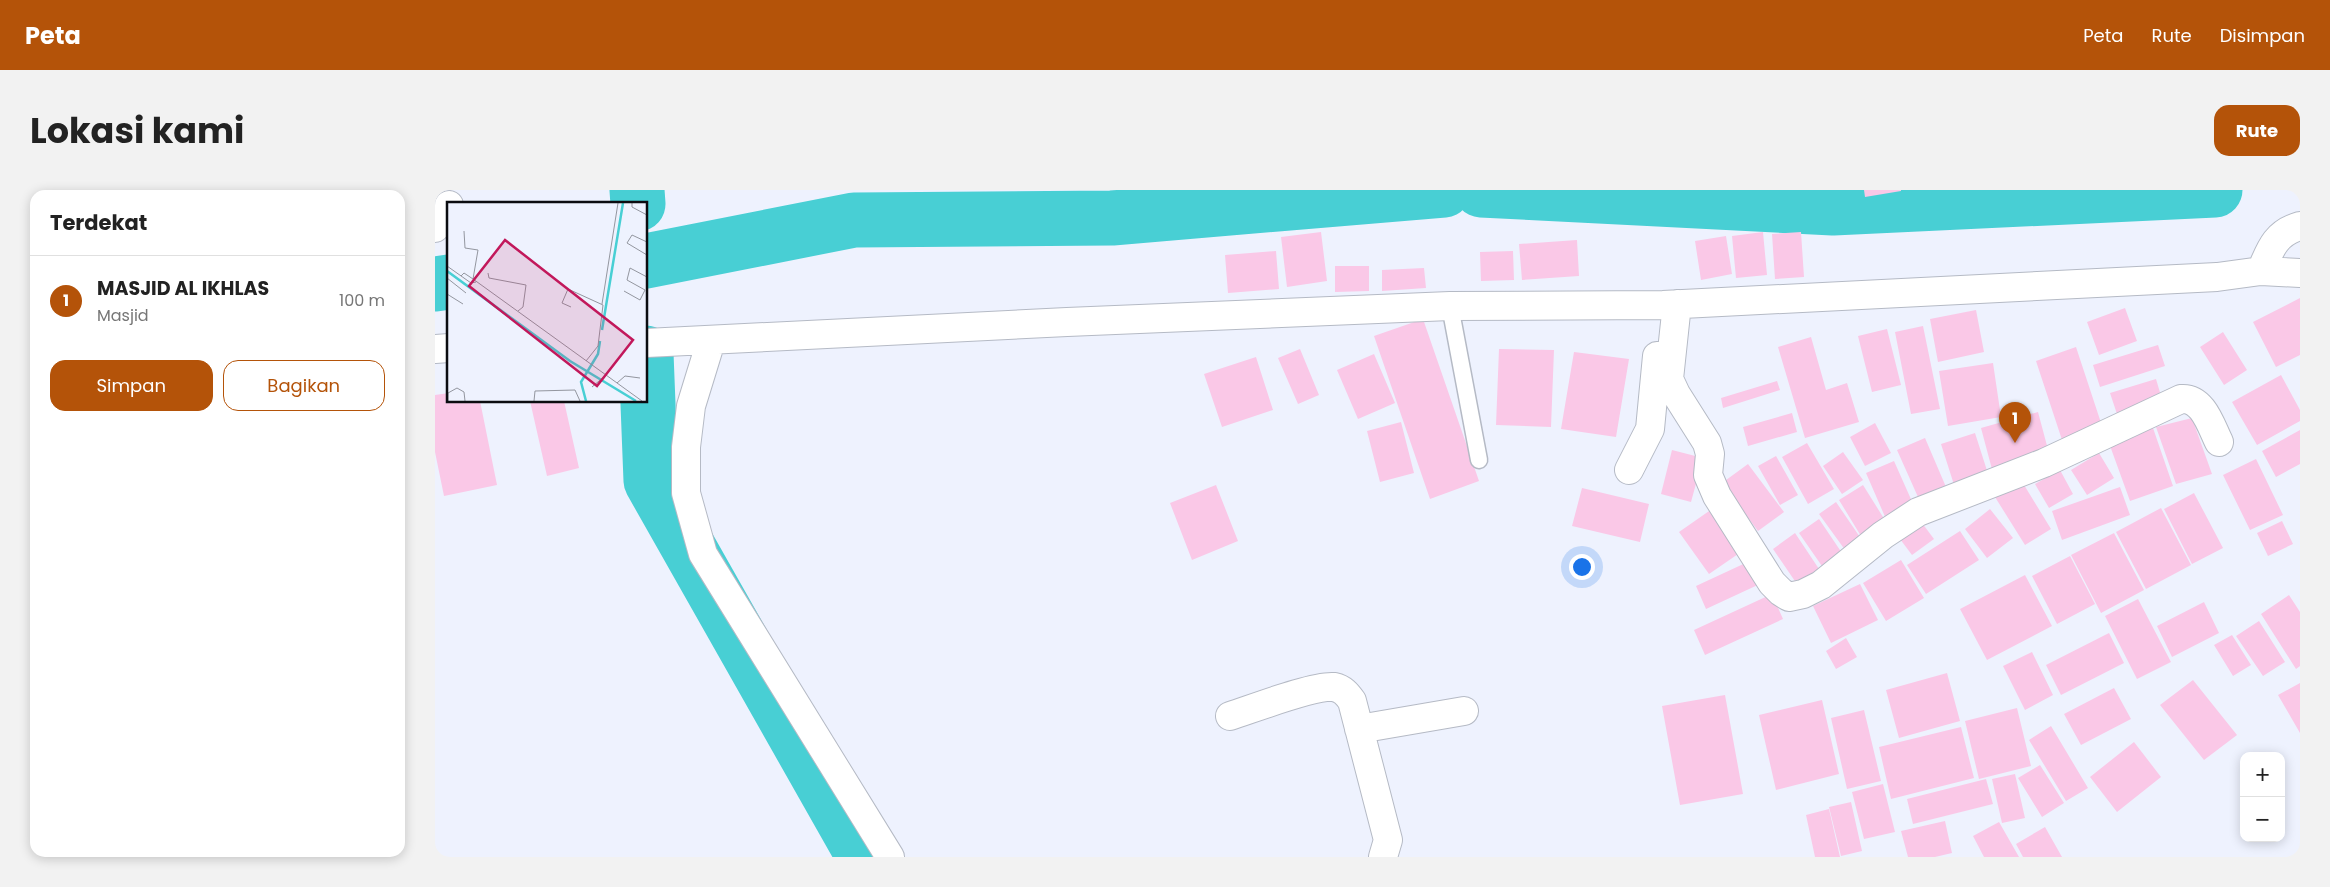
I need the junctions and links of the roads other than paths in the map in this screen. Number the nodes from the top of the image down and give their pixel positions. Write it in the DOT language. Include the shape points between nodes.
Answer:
graph roads {
  1 [pos="458,190"];
  2 [pos="451,202"];
  3 [pos="447,208"];
  4 [pos="2300,226"];
  5 [pos="435,228"];
  6 [pos="2261,271"];
  7 [pos="2300,273"];
  8 [pos="1670,304"];
  9 [pos="1450,306"];
  10 [pos="704,342"];
  11 [pos="647,343"];
  12 [pos="2219,442"];
  13 [pos="1479,460"];
  14 [pos="1629,470"];
  15 [pos="1465,711"];
  16 [pos="1230,716"];
  17 [pos="1359,729"];
  18 [pos="890,857"];
  19 [pos="1383,857"];
  1 -- 2 [label="street"];
  3 -- 5 [label="street"];
  4 -- 6 [label="street" via="2288,229 2278,238"];
  6 -- 7 [label="street"];
  6 -- 8 [label="street" via="2217,277"];
  8 -- 9 [label="street"];
  8 -- 12 [label="street" via="1669,380 1707,444 1710,454 1708,475 1717,496 1772,582 1789,597 1821,585 1883,534 1918,512 2044,463 2181,399 2190,398 2197,403"];
  8 -- 14 [label="street" via="1650,429"];
  9 -- 10 [label="street"];
  9 -- 13 [label="lane"];
  10 -- 11 [label="street"];
  10 -- 18 [label="street" via="691,406 686,493 703,554"];
  15 -- 17 [label="street"];
  16 -- 17 [label="street" via="1317,689 1334,687 1345,691 1352,701"];
  17 -- 19 [label="street" via="1388,840"];
}
